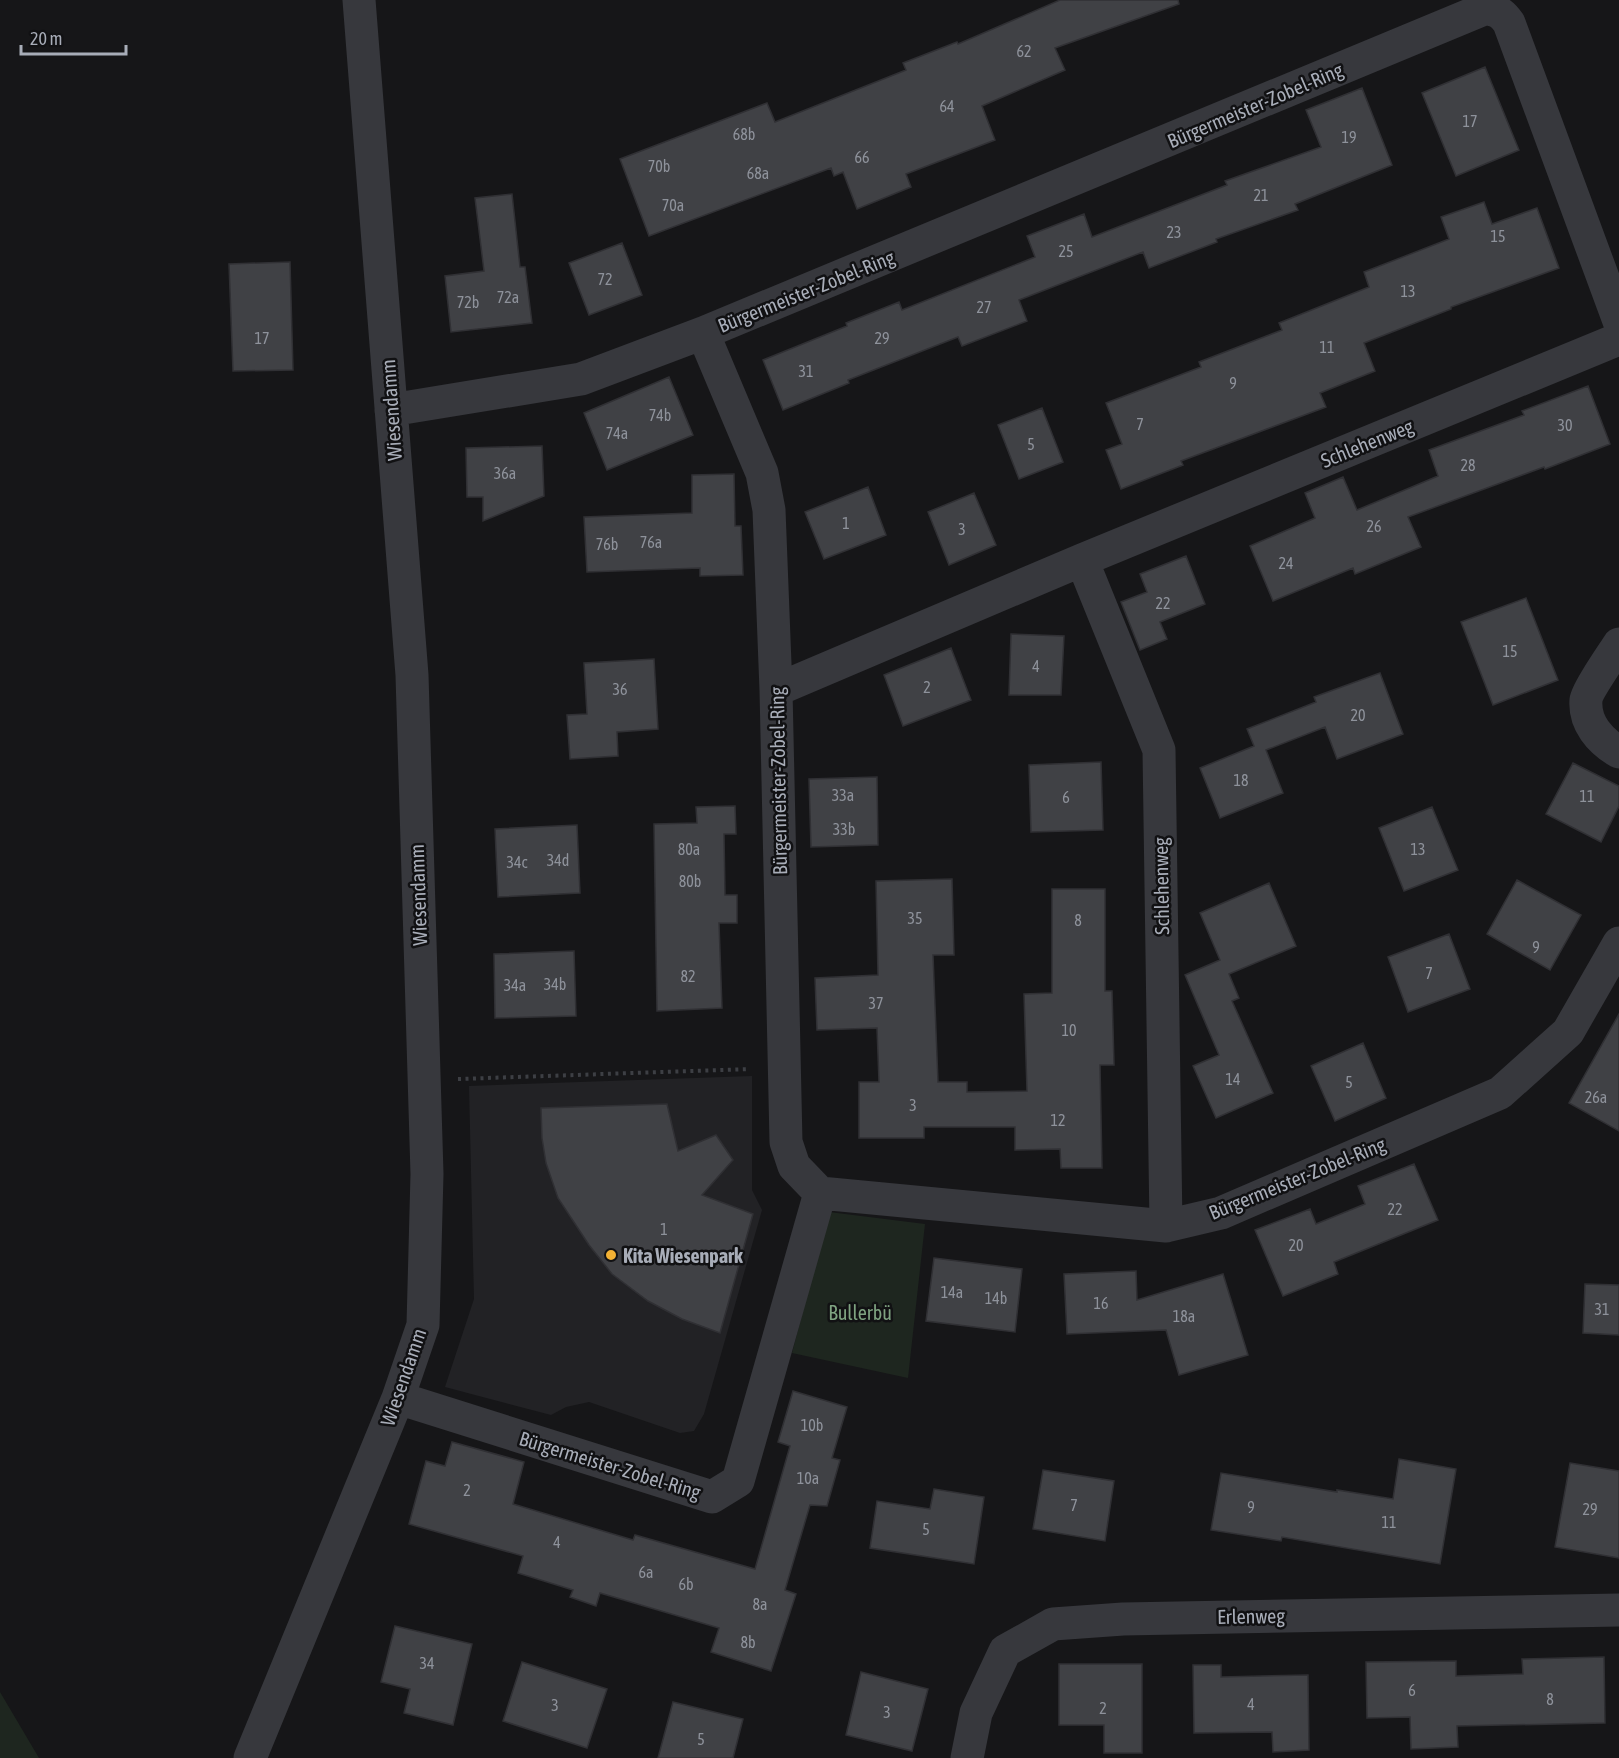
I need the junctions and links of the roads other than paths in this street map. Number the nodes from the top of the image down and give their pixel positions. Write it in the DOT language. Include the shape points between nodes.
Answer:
graph roads {
  1 [pos="359,0"];
  2 [pos="1619,321"];
  3 [pos="703,333"];
  4 [pos="1619,339"];
  5 [pos="391,410"];
  6 [pos="1082,560"];
  7 [pos="1619,644"];
  8 [pos="776,690"];
  9 [pos="1619,752"];
  10 [pos="1619,943"];
  11 [pos="820,1193"];
  12 [pos="1166,1226"];
  13 [pos="398,1398"];
  14 [pos="1619,1610"];
  15 [pos="250,1758"];
  16 [pos="967,1758"];
  1 -- 5 [label="street, Wiesendamm"];
  2 -- 3 [label="street, Bürgermeister-Zobel-Ring" via="1509,23 1499,12 1484,9"];
  3 -- 5 [label="street, Bürgermeister-Zobel-Ring" via="581,378"];
  3 -- 8 [label="street, Bürgermeister-Zobel-Ring" via="762,473 769,510"];
  4 -- 6 [label="street, Schlehenweg"];
  5 -- 13 [label="street, Wiesendamm" via="412,675 427,1174 423,1325"];
  6 -- 8 [label="street, Schlehenweg"];
  6 -- 12 [label="street, Schlehenweg" via="1159,750"];
  7 -- 9 [label="street" via="1586,698 1588,722 1607,745"];
  8 -- 11 [label="street, Bürgermeister-Zobel-Ring" via="786,1142 794,1166"];
  10 -- 12 [label="street, Bürgermeister-Zobel-Ring" via="1569,1032 1500,1093 1221,1213"];
  11 -- 12 [label="street, Bürgermeister-Zobel-Ring"];
  11 -- 13 [label="street, Bürgermeister-Zobel-Ring" via="738,1481 712,1497"];
  13 -- 15 [label="street, Wiesendamm"];
  14 -- 16 [label="street, Erlenweg" via="1123,1618 1053,1624 1005,1651 976,1713"];
}
